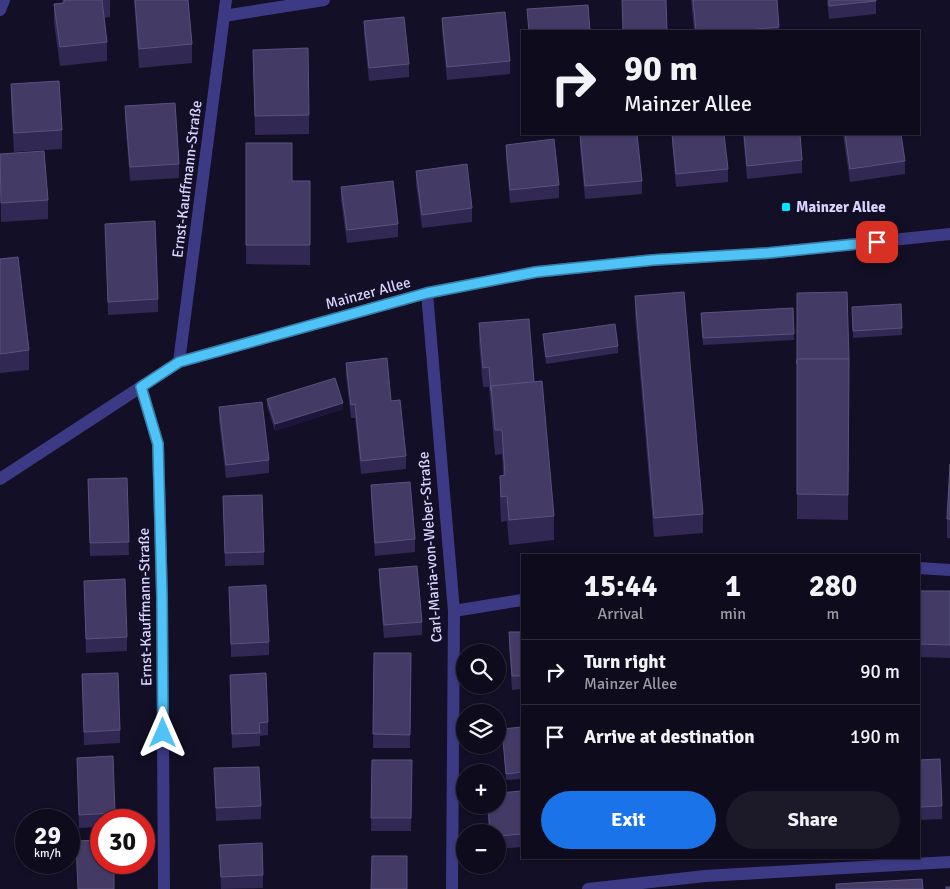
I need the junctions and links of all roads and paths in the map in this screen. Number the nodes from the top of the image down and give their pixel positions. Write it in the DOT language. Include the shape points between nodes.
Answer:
graph roads {
  1 [pos="4,0"];
  2 [pos="226,0"];
  3 [pos="324,0"];
  4 [pos="0,10"];
  5 [pos="224,16"];
  6 [pos="950,234"];
  7 [pos="427,293"];
  8 [pos="179,362"];
  9 [pos="141,387"];
  10 [pos="3,475"];
  11 [pos="920,568"];
  12 [pos="950,570"];
  13 [pos="521,600"];
  14 [pos="454,611"];
  15 [pos="950,862"];
  16 [pos="164,889"];
  17 [pos="452,889"];
  18 [pos="588,889"];
  1 -- 4 [label="street"];
  2 -- 5 [label="street, Ernst-Kauffmann-Straße"];
  3 -- 5 [label="street"];
  5 -- 8 [label="street, Ernst-Kauffmann-Straße"];
  6 -- 7 [label="street, Mainzer Allee" via="536,272"];
  7 -- 8 [label="street, Mainzer Allee"];
  7 -- 14 [label="street, Carl-Maria-von-Weber-Straße"];
  8 -- 9 [label="street, Mainzer Allee"];
  9 -- 10 [label="street, Mainzer Allee"];
  9 -- 16 [label="street, Ernst-Kauffmann-Straße" via="158,444"];
  11 -- 12 [label="street"];
  13 -- 14 [label="street"];
  14 -- 17 [label="street, Carl-Maria-von-Weber-Straße"];
  15 -- 18 [label="street" via="705,876"];
}
